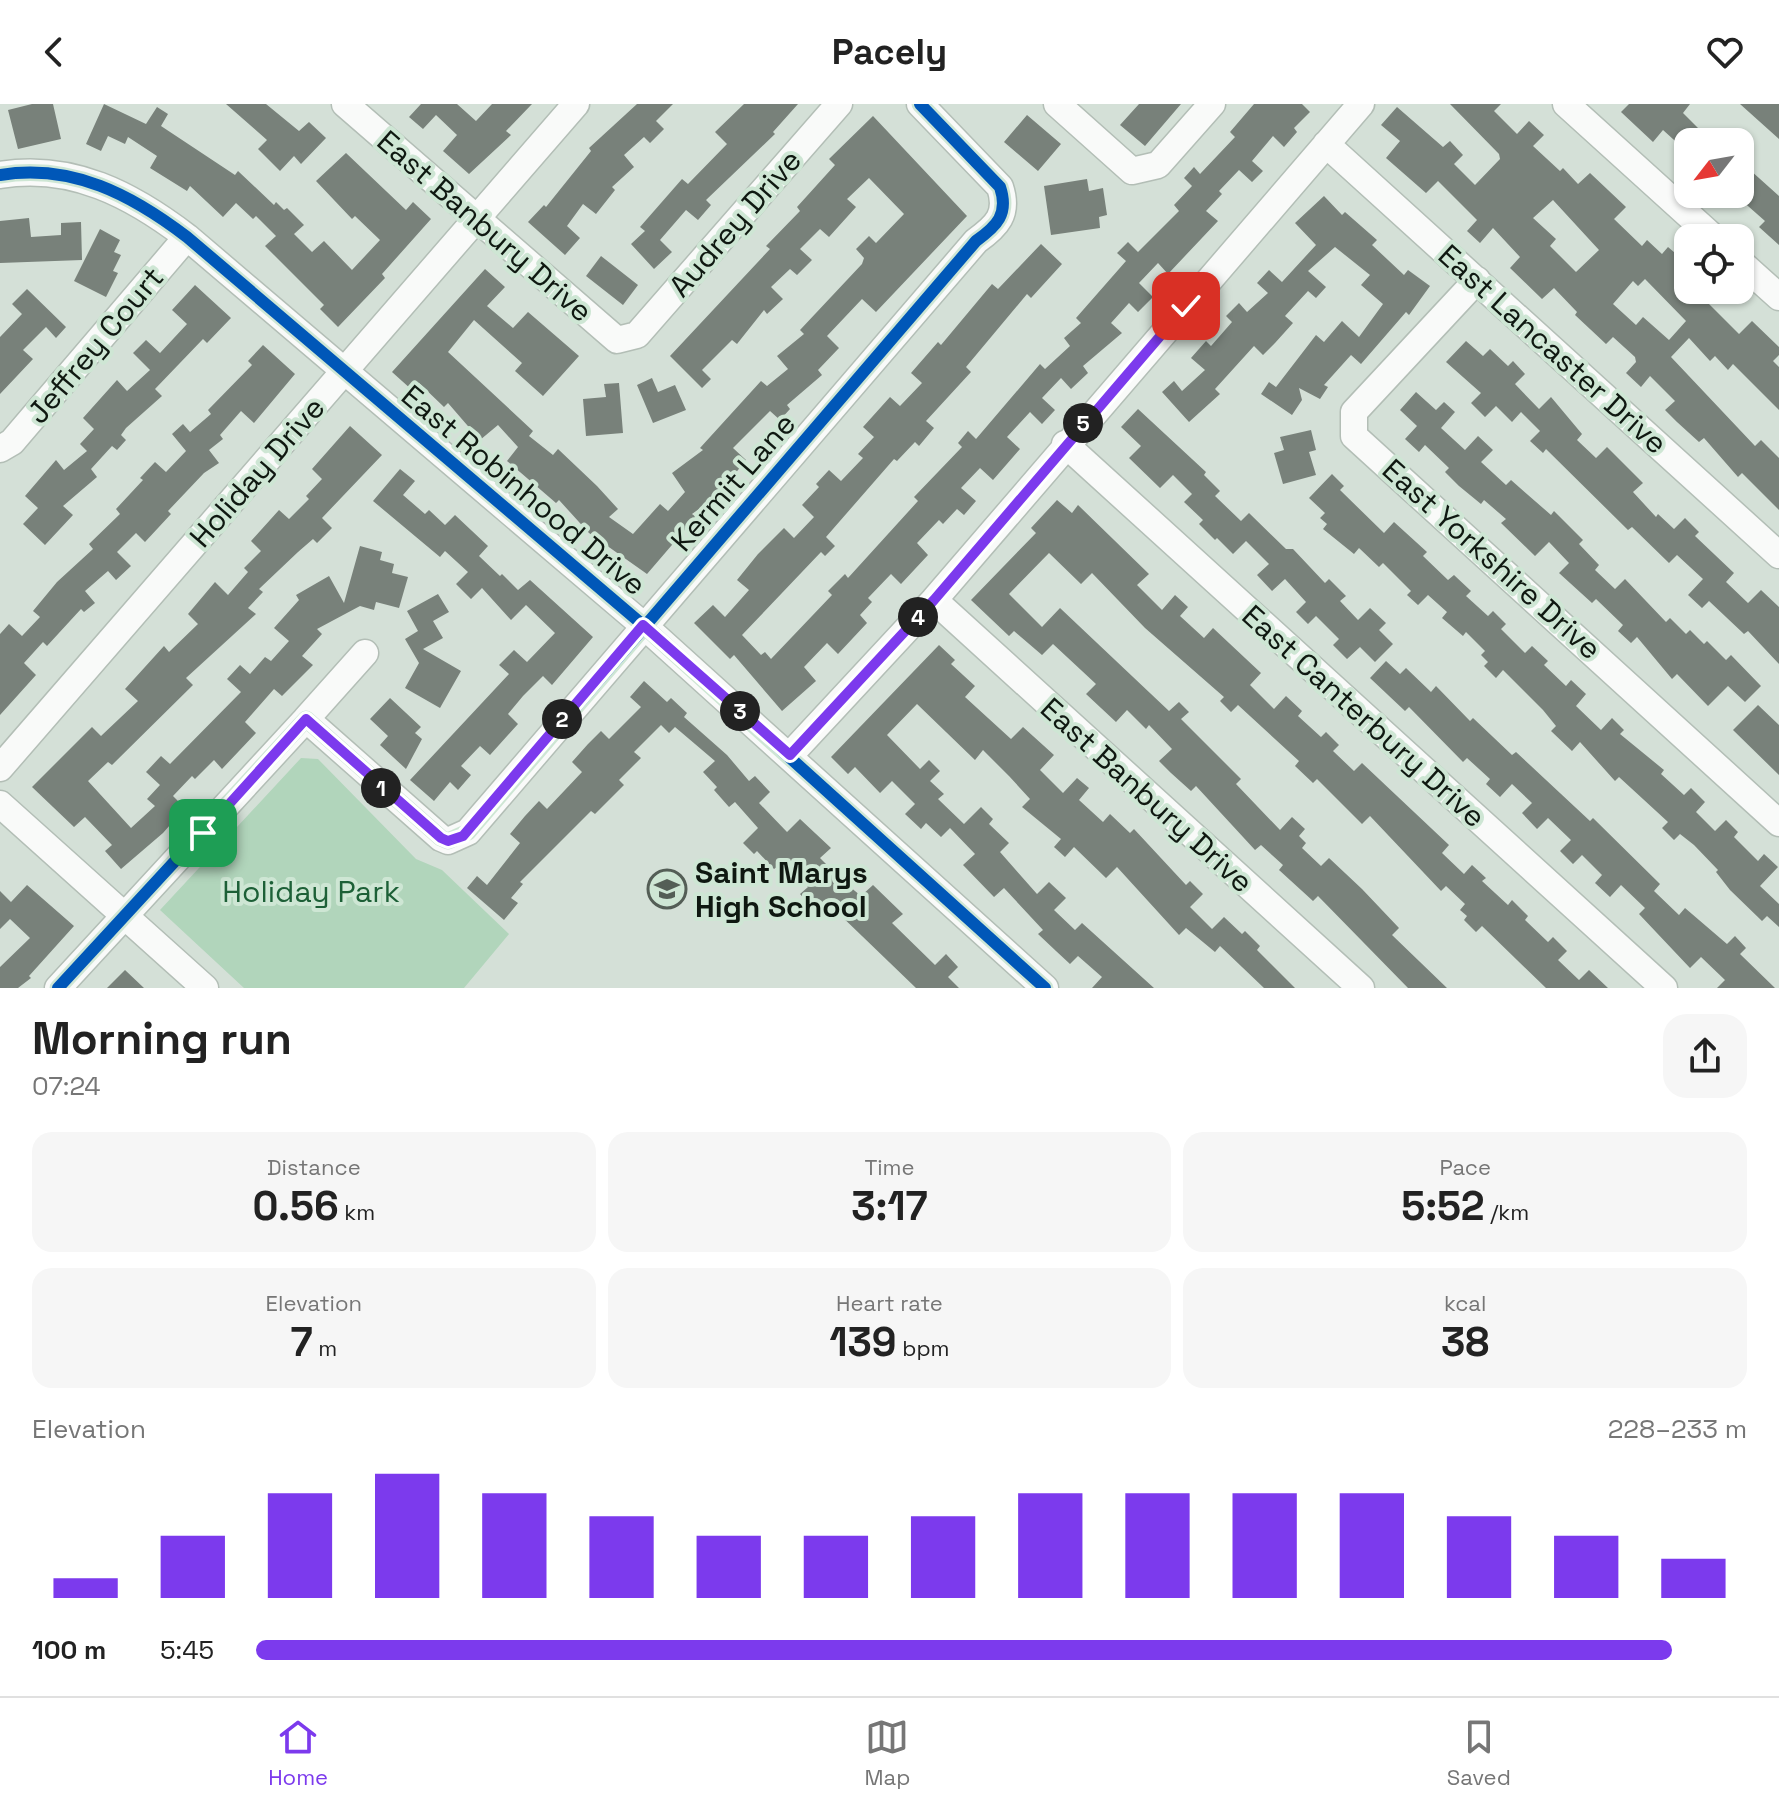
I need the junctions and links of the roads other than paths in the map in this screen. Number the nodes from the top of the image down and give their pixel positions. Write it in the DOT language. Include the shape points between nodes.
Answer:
graph roads {
  1 [pos="345,104"];
  2 [pos="576,104"];
  3 [pos="839,104"];
  4 [pos="920,104"];
  5 [pos="1057,104"];
  6 [pos="1212,104"];
  7 [pos="1361,104"];
  8 [pos="1566,104"];
  9 [pos="1326,144"];
  10 [pos="0,175"];
  11 [pos="476,218"];
  12 [pos="1699,224"];
  13 [pos="187,237"];
  14 [pos="1754,275"];
  15 [pos="1477,280"];
  16 [pos="1779,297"];
  17 [pos="628,339"];
  18 [pos="343,372"];
  19 [pos="1065,444"];
  20 [pos="0,449"];
  21 [pos="1779,555"];
  22 [pos="934,600"];
  23 [pos="643,625"];
  24 [pos="365,653"];
  25 [pos="306,719"];
  26 [pos="790,755"];
  27 [pos="0,768"];
  28 [pos="0,804"];
  29 [pos="1779,823"];
  30 [pos="123,915"];
  31 [pos="58,988"];
  32 [pos="205,988"];
  33 [pos="1045,988"];
  34 [pos="1361,988"];
  35 [pos="1664,988"];
  1 -- 11 [label="street, East Banbury Drive"];
  2 -- 11 [label="street, Holiday Drive"];
  3 -- 17 [label="street, Audrey Drive" via="637,335"];
  4 -- 23 [label="street, Kermit Lane" via="1000,187 1000,220 976,241"];
  5 -- 6 [label="street" via="1132,171 1158,165"];
  7 -- 9 [label="street"];
  8 -- 12 [label="street"];
  9 -- 15 [label="street, East Lancaster Drive"];
  9 -- 19 [label="street"];
  10 -- 13 [label="street, East Robinhood Drive" via="46,173 113,189"];
  11 -- 17 [label="street, East Banbury Drive" via="610,336"];
  11 -- 18 [label="street, Holiday Drive"];
  13 -- 18 [label="street, East Robinhood Drive"];
  13 -- 20 [label="street, Jeffrey Court" via="12,442"];
  14 -- 16 [label="street"];
  15 -- 21 [label="street, East Lancaster Drive"];
  15 -- 29 [label="street, East Yorkshire Drive" via="1354,412 1354,436"];
  18 -- 23 [label="street, East Robinhood Drive"];
  18 -- 27 [label="street, Holiday Drive"];
  19 -- 22 [label="street"];
  19 -- 35 [label="street, East Canterbury Drive"];
  22 -- 26 [label="street"];
  22 -- 34 [label="street, East Banbury Drive"];
  23 -- 25 [label="street, Kermit Lane" via="468,832 448,841"];
  23 -- 26 [label="street, East Robinhood Drive"];
  24 -- 25 [label="street"];
  25 -- 30 [label="street"];
  26 -- 33 [label="street, East Robinhood Drive"];
  28 -- 30 [label="street"];
  30 -- 31 [label="street"];
  30 -- 32 [label="street"];
}
